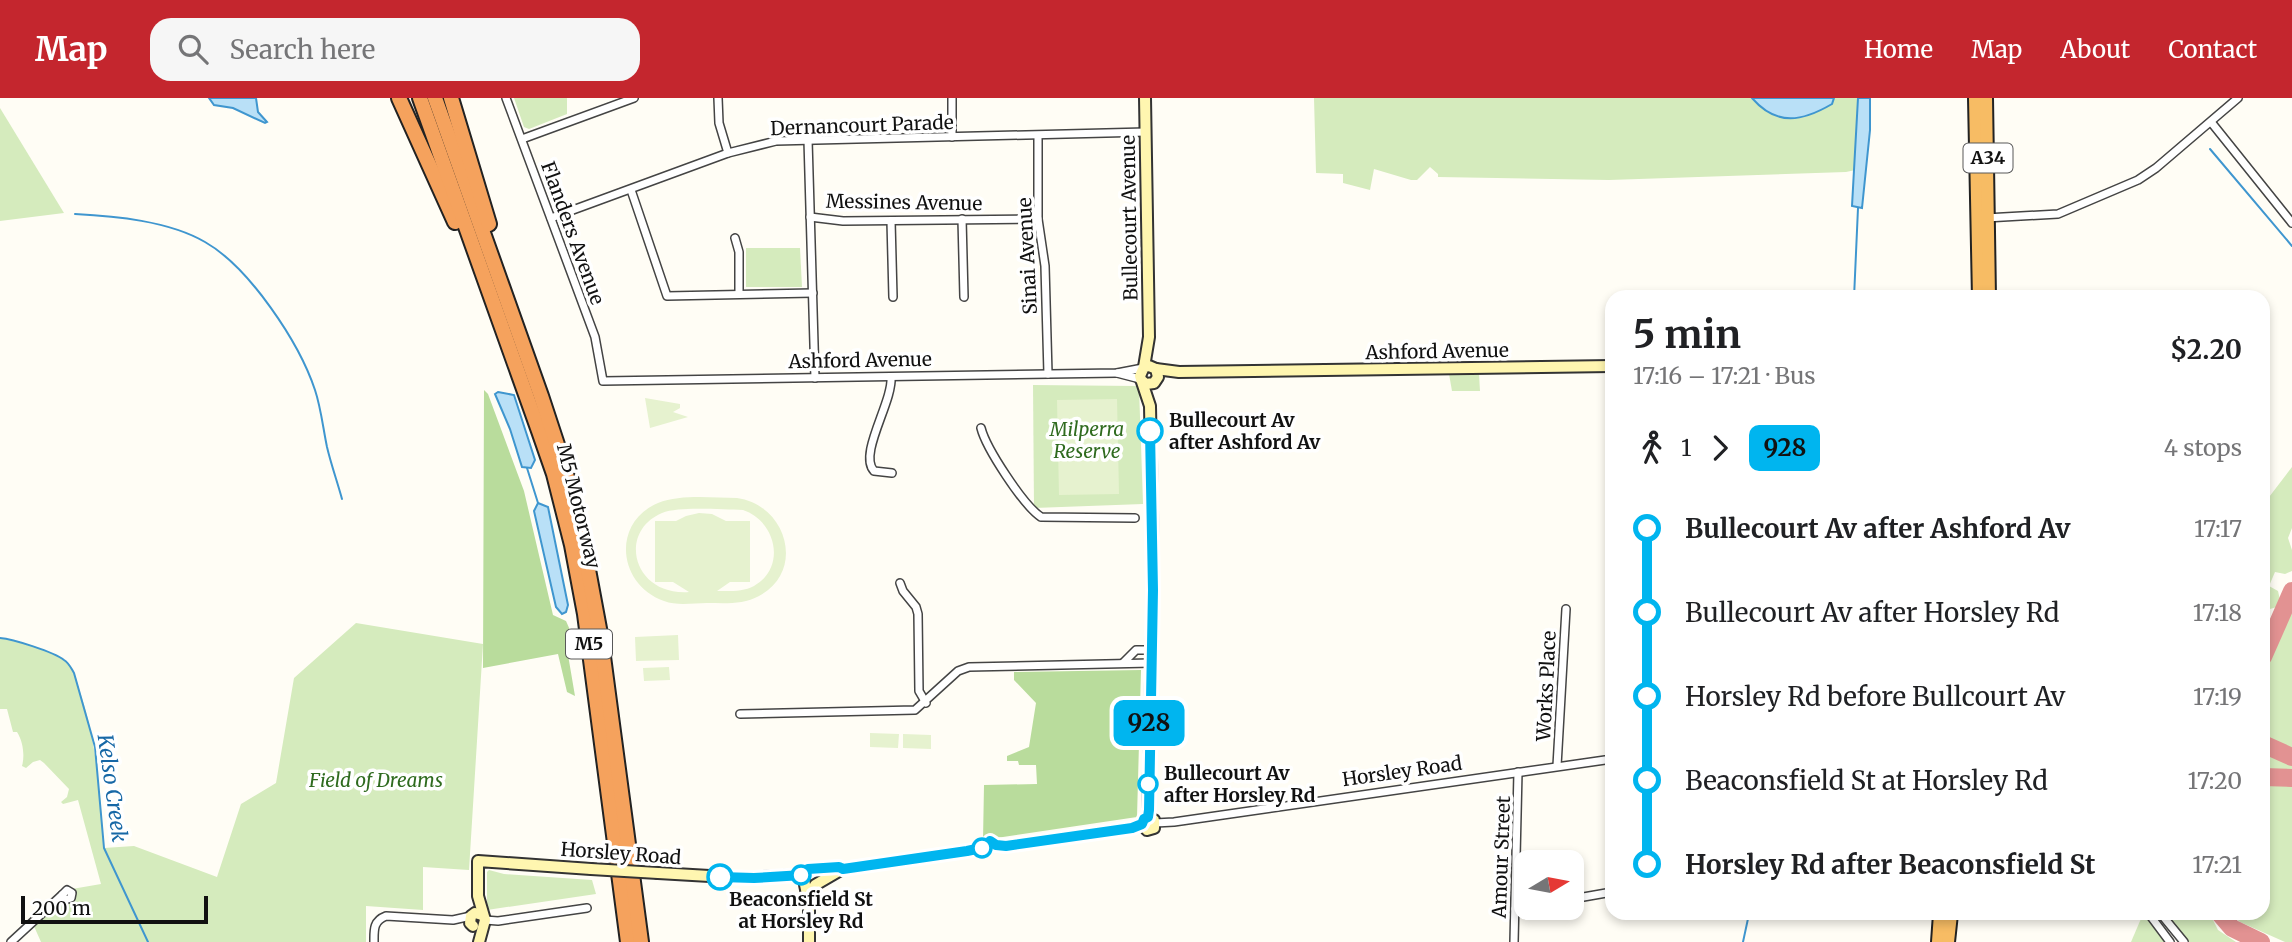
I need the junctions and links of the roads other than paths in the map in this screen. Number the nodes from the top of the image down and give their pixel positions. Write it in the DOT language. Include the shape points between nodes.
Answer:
graph roads {
  1 [pos="399,98"];
  2 [pos="420,98"];
  3 [pos="435,98"];
  4 [pos="452,98"];
  5 [pos="506,98"];
  6 [pos="633,98"];
  7 [pos="718,98"];
  8 [pos="952,98"];
  9 [pos="1145,98"];
  10 [pos="1975,98"];
  11 [pos="1986,98"];
  12 [pos="2238,98"];
  13 [pos="2211,122"];
  14 [pos="1146,132"];
  15 [pos="1038,136"];
  16 [pos="952,137"];
  17 [pos="522,139"];
  18 [pos="808,140"];
  19 [pos="728,153"];
  20 [pos="631,190"];
  21 [pos="810,217"];
  22 [pos="551,218"];
  23 [pos="1984,218"];
  24 [pos="962,219"];
  25 [pos="1038,219"];
  26 [pos="891,222"];
  27 [pos="2292,223"];
  28 [pos="735,238"];
  29 [pos="1980,290"];
  30 [pos="1988,290"];
  31 [pos="813,293"];
  32 [pos="739,294"];
  33 [pos="893,297"];
  34 [pos="964,297"];
  35 [pos="513,355"];
  36 [pos="1605,366"];
  37 [pos="1048,374"];
  38 [pos="1149,374"];
  39 [pos="891,377"];
  40 [pos="815,378"];
  41 [pos="603,381"];
  42 [pos="541,396"];
  43 [pos="981,428"];
  44 [pos="892,473"];
  45 [pos="1135,518"];
  46 [pos="900,583"];
  47 [pos="1566,609"];
  48 [pos="1151,650"];
  49 [pos="1123,663"];
  50 [pos="1151,663"];
  51 [pos="926,703"];
  52 [pos="740,714"];
  53 [pos="1605,760"];
  54 [pos="1557,766"];
  55 [pos="1518,772"];
  56 [pos="1149,821"];
  57 [pos="1516,850"];
  58 [pos="506,863"];
  59 [pos="841,870"];
  60 [pos="810,878"];
  61 [pos="478,882"];
  62 [pos="1605,893"];
  63 [pos="62,895"];
  64 [pos="1584,897"];
  65 [pos="587,908"];
  66 [pos="477,920"];
  67 [pos="1515,920"];
  68 [pos="1940,920"];
  69 [pos="1950,920"];
  70 [pos="2153,920"];
  71 [pos="2166,920"];
  72 [pos="11,942"];
  73 [pos="374,942"];
  74 [pos="478,942"];
  75 [pos="628,942"];
  76 [pos="641,942"];
  77 [pos="808,942"];
  78 [pos="1514,942"];
  79 [pos="1938,942"];
  80 [pos="1948,942"];
  81 [pos="2170,942"];
  82 [pos="2184,942"];
  1 -- 35 [label="highway"];
  2 -- 35 [label="highway, M5 Motorway / M5"];
  3 -- 42 [label="highway, M5 Motorway / M5"];
  4 -- 42 [label="highway"];
  5 -- 17 [label="street, Flanders Avenue"];
  6 -- 17 [label="street"];
  7 -- 19 [label="street"];
  8 -- 16 [label="street"];
  9 -- 14 [label="main road, Bullecourt Avenue"];
  10 -- 23 [label="highway, A34"];
  11 -- 23 [label="highway, A34"];
  12 -- 13 [label="street"];
  13 -- 23 [label="street" via="2138,180 2058,214"];
  13 -- 27 [label="street"];
  14 -- 15 [label="street, Dernancourt Parade"];
  14 -- 38 [label="main road, Bullecourt Avenue"];
  15 -- 16 [label="street, Dernancourt Parade"];
  15 -- 25 [label="street, Sinai Avenue"];
  16 -- 18 [label="street, Dernancourt Parade"];
  17 -- 22 [label="street, Flanders Avenue"];
  18 -- 19 [label="street, Dernancourt Parade" via="764,143"];
  18 -- 21 [label="street"];
  19 -- 20 [label="street, Dernancourt Parade"];
  20 -- 22 [label="street, Dernancourt Parade"];
  20 -- 32 [label="street" via="667,296"];
  21 -- 26 [label="street, Messines Avenue"];
  21 -- 31 [label="street"];
  22 -- 41 [label="street, Flanders Avenue" via="595,337"];
  23 -- 29 [label="highway, A34"];
  23 -- 30 [label="highway, A34"];
  24 -- 25 [label="street, Messines Avenue"];
  24 -- 26 [label="street, Messines Avenue"];
  24 -- 34 [label="street"];
  25 -- 37 [label="street, Sinai Avenue" via="1045,266"];
  26 -- 33 [label="street"];
  28 -- 32 [label="street"];
  31 -- 32 [label="street"];
  31 -- 40 [label="street"];
  35 -- 75 [label="highway, M5 Motorway / M5" via="554,474 572,545"];
  36 -- 38 [label="main road, Ashford Avenue"];
  37 -- 38 [label="street, Ashford Avenue"];
  37 -- 39 [label="street, Ashford Avenue"];
  38 -- 48 [label="main road, Bullecourt Avenue"];
  39 -- 40 [label="street, Ashford Avenue"];
  39 -- 44 [label="street" via="892,387 869,448 869,461 877,473"];
  40 -- 41 [label="street, Ashford Avenue"];
  42 -- 76 [label="highway, M5 Motorway / M5" via="581,532 600,635"];
  43 -- 45 [label="street" via="1002,472 1041,517"];
  46 -- 51 [label="street" via="916,607 919,691"];
  47 -- 54 [label="street, Works Place"];
  48 -- 49 [label="street" via="1136,650"];
  48 -- 50 [label="main road, Bullecourt Avenue"];
  49 -- 50 [label="street"];
  49 -- 51 [label="street" via="969,667 958,671"];
  50 -- 56 [label="main road, Bullecourt Avenue"];
  51 -- 52 [label="street" via="907,711"];
  53 -- 54 [label="street, Horsley Road"];
  54 -- 55 [label="street, Horsley Road"];
  55 -- 56 [label="street, Horsley Road"];
  55 -- 57 [label="street, Amour Street"];
  56 -- 59 [label="main road, Horsley Road" via="1132,828"];
  58 -- 60 [label="main road, Horsley Road, bridge"];
  58 -- 61 [label="main road"];
  58 -- 61 [label="main road, Horsley Road" via="478,861"];
  59 -- 60 [label="main road" via="823,879"];
  59 -- 60 [label="main road, Horsley Road"];
  60 -- 77 [label="main road"];
  61 -- 66 [label="main road"];
  62 -- 64 [label="street"];
  63 -- 72 [label="street"];
  65 -- 66 [label="street"];
  66 -- 73 [label="street" via="383,917 375,925"];
  66 -- 74 [label="main road"];
  67 -- 78 [label="street, Amour Street"];
  68 -- 79 [label="highway"];
  69 -- 80 [label="highway"];
  70 -- 81 [label="street"];
  71 -- 82 [label="street"];
}
